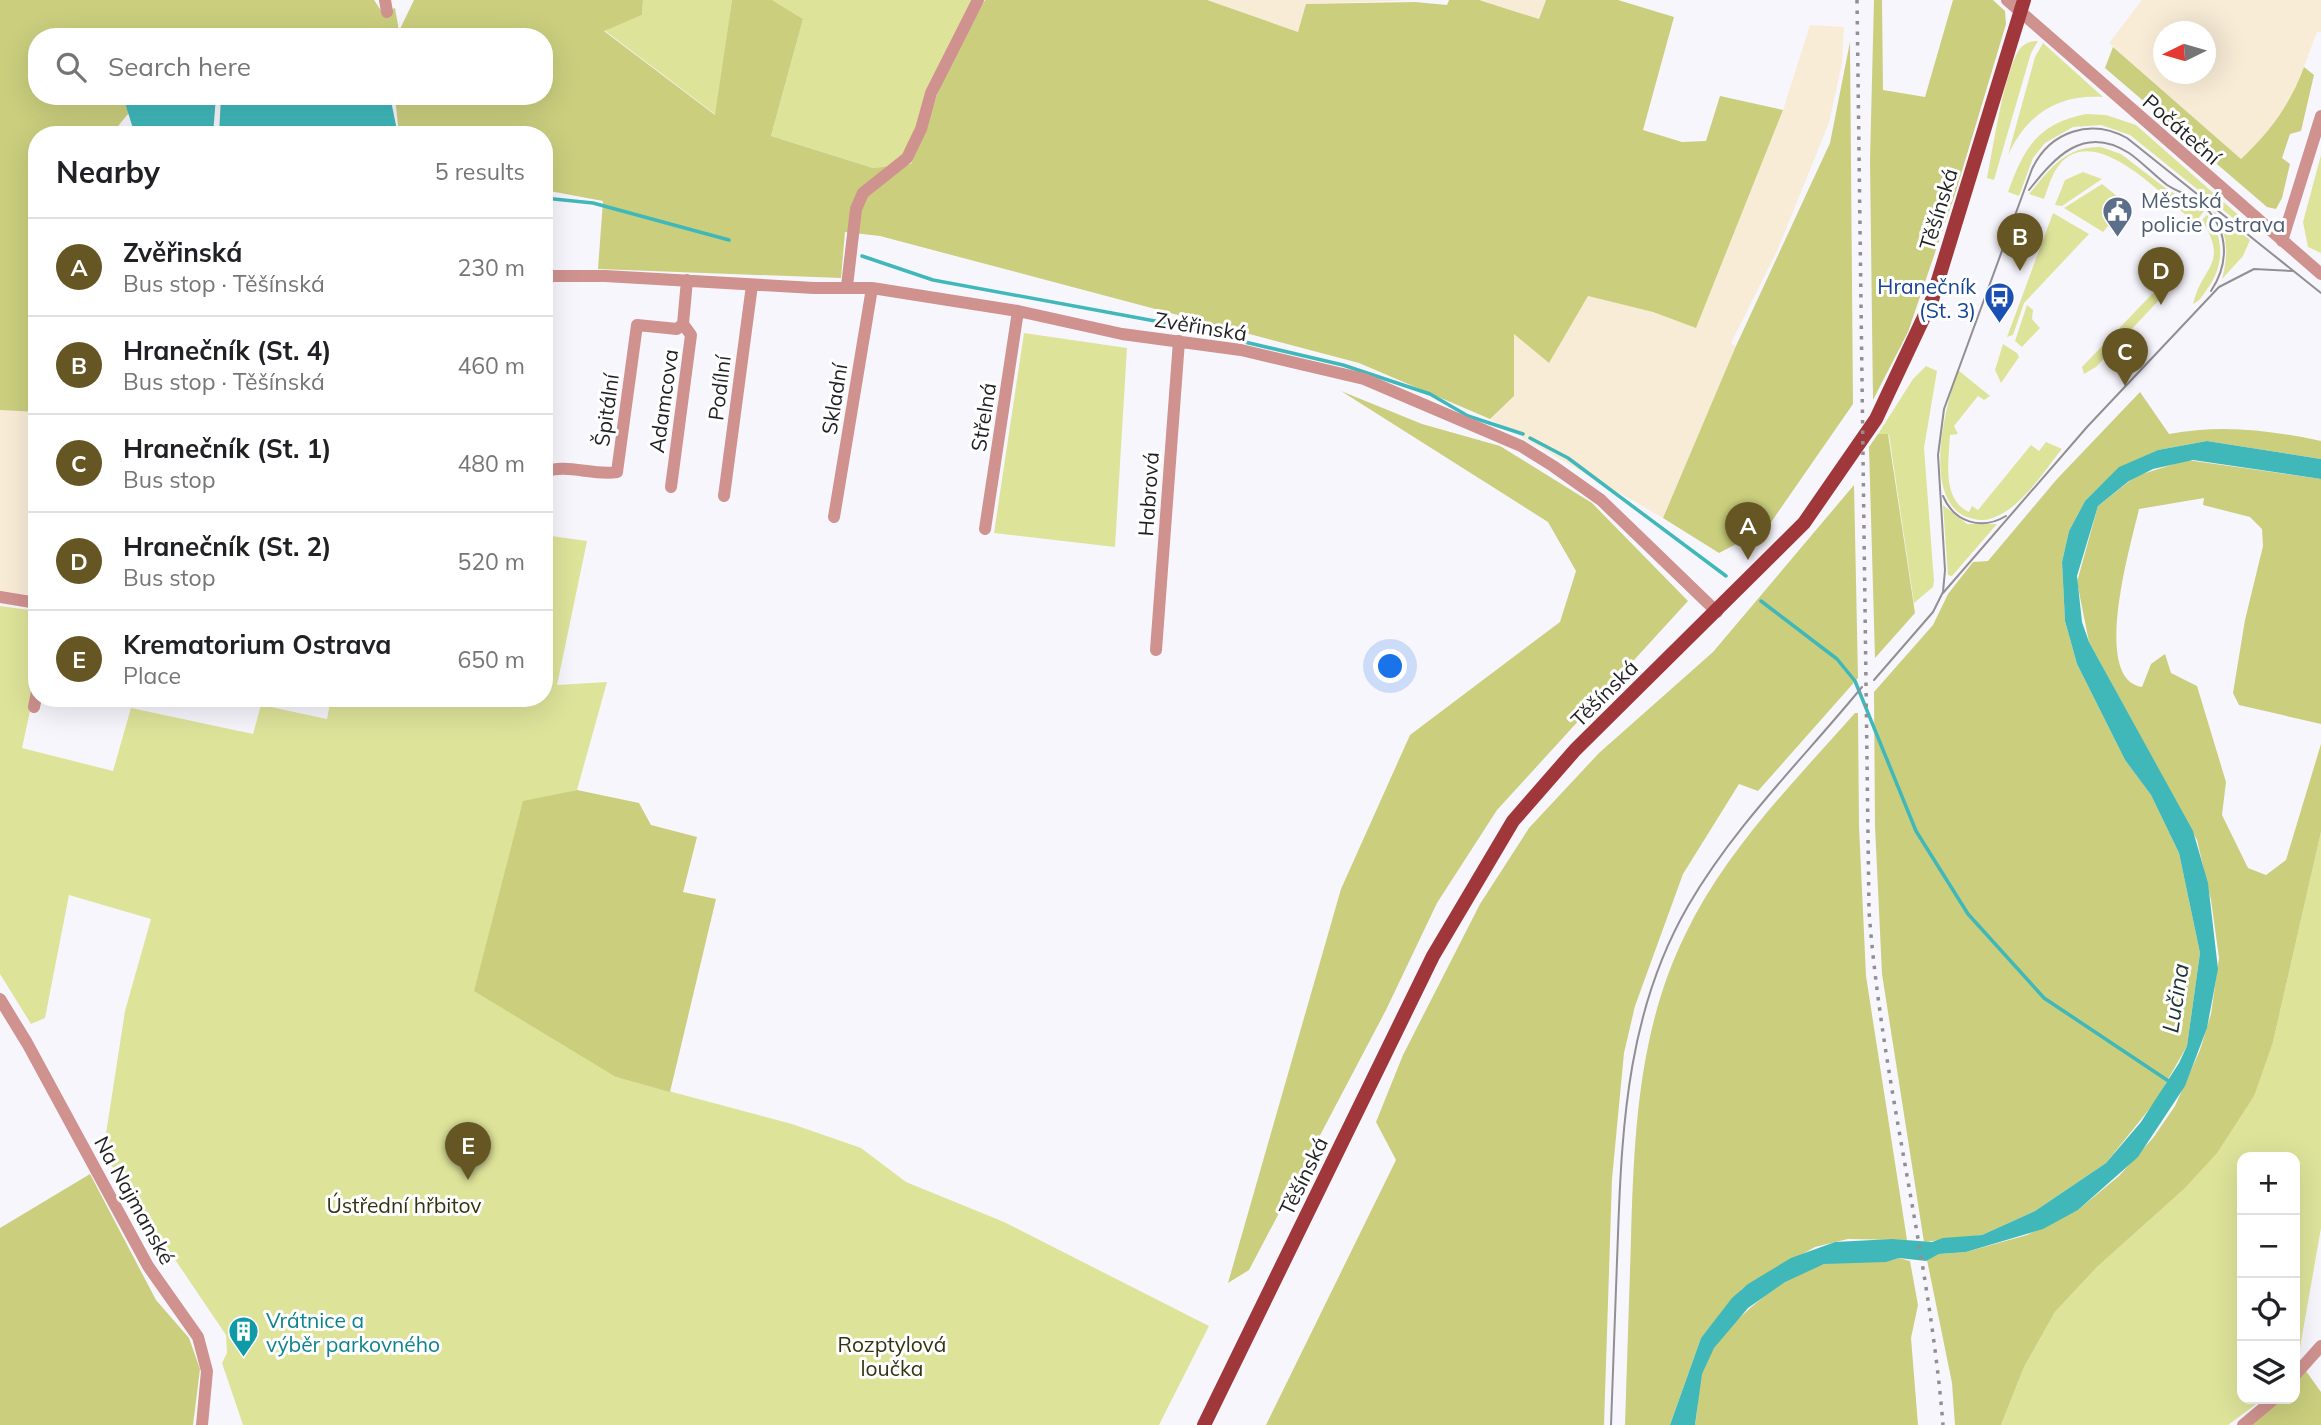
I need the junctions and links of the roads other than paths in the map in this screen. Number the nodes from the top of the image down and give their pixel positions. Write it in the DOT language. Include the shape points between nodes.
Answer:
graph roads {
  1 [pos="978,0"];
  2 [pos="2007,0"];
  3 [pos="2021,6"];
  4 [pos="2321,116"];
  5 [pos="2282,240"];
  6 [pos="2321,274"];
  7 [pos="553,276"];
  8 [pos="687,280"];
  9 [pos="752,285"];
  10 [pos="847,286"];
  11 [pos="872,288"];
  12 [pos="1018,311"];
  13 [pos="683,324"];
  14 [pos="1179,341"];
  15 [pos="553,468"];
  16 [pos="671,487"];
  17 [pos="724,496"];
  18 [pos="834,517"];
  19 [pos="985,529"];
  20 [pos="0,597"];
  21 [pos="28,602"];
  22 [pos="1717,612"];
  23 [pos="1156,650"];
  24 [pos="0,999"];
  25 [pos="2321,1346"];
  26 [pos="2300,1369"];
  27 [pos="2268,1404"];
  28 [pos="202,1425"];
  29 [pos="1204,1425"];
  30 [pos="2243,1425"];
  1 -- 10 [label="street" via="930,93 921,129 907,158 863,193 856,209"];
  2 -- 3 [label="street, Počáteční"];
  3 -- 5 [label="street, Počáteční"];
  3 -- 22 [label="main road, Těšínská" via="1932,300 1908,358 1876,419 1804,523"];
  4 -- 5 [label="street"];
  5 -- 6 [label="street, Počáteční"];
  7 -- 8 [label="street, Zvěřinská"];
  8 -- 9 [label="street, Zvěřinská"];
  8 -- 13 [label="street, Adamcova"];
  9 -- 10 [label="street, Zvěřinská"];
  9 -- 17 [label="street, Podílní"];
  10 -- 11 [label="street, Zvěřinská"];
  11 -- 12 [label="street, Zvěřinská"];
  11 -- 18 [label="street, Skladní"];
  12 -- 14 [label="street, Zvěřinská" via="1122,334"];
  12 -- 19 [label="street, Střelná"];
  13 -- 15 [label="street, Špitální" via="677,329 638,325 617,472 601,475"];
  13 -- 16 [label="street, Adamcova" via="691,335"];
  14 -- 22 [label="street, Zvěřinská" via="1302,362 1364,379 1521,446 1601,500"];
  14 -- 23 [label="street, Habrová"];
  20 -- 21 [label="street"];
  22 -- 29 [label="main road, Těšínská" via="1575,750 1513,821 1433,956"];
  24 -- 28 [label="street, Na Najmanské" via="148,1266 198,1337 207,1371"];
  25 -- 26 [label="street"];
  27 -- 30 [label="street"];
}
